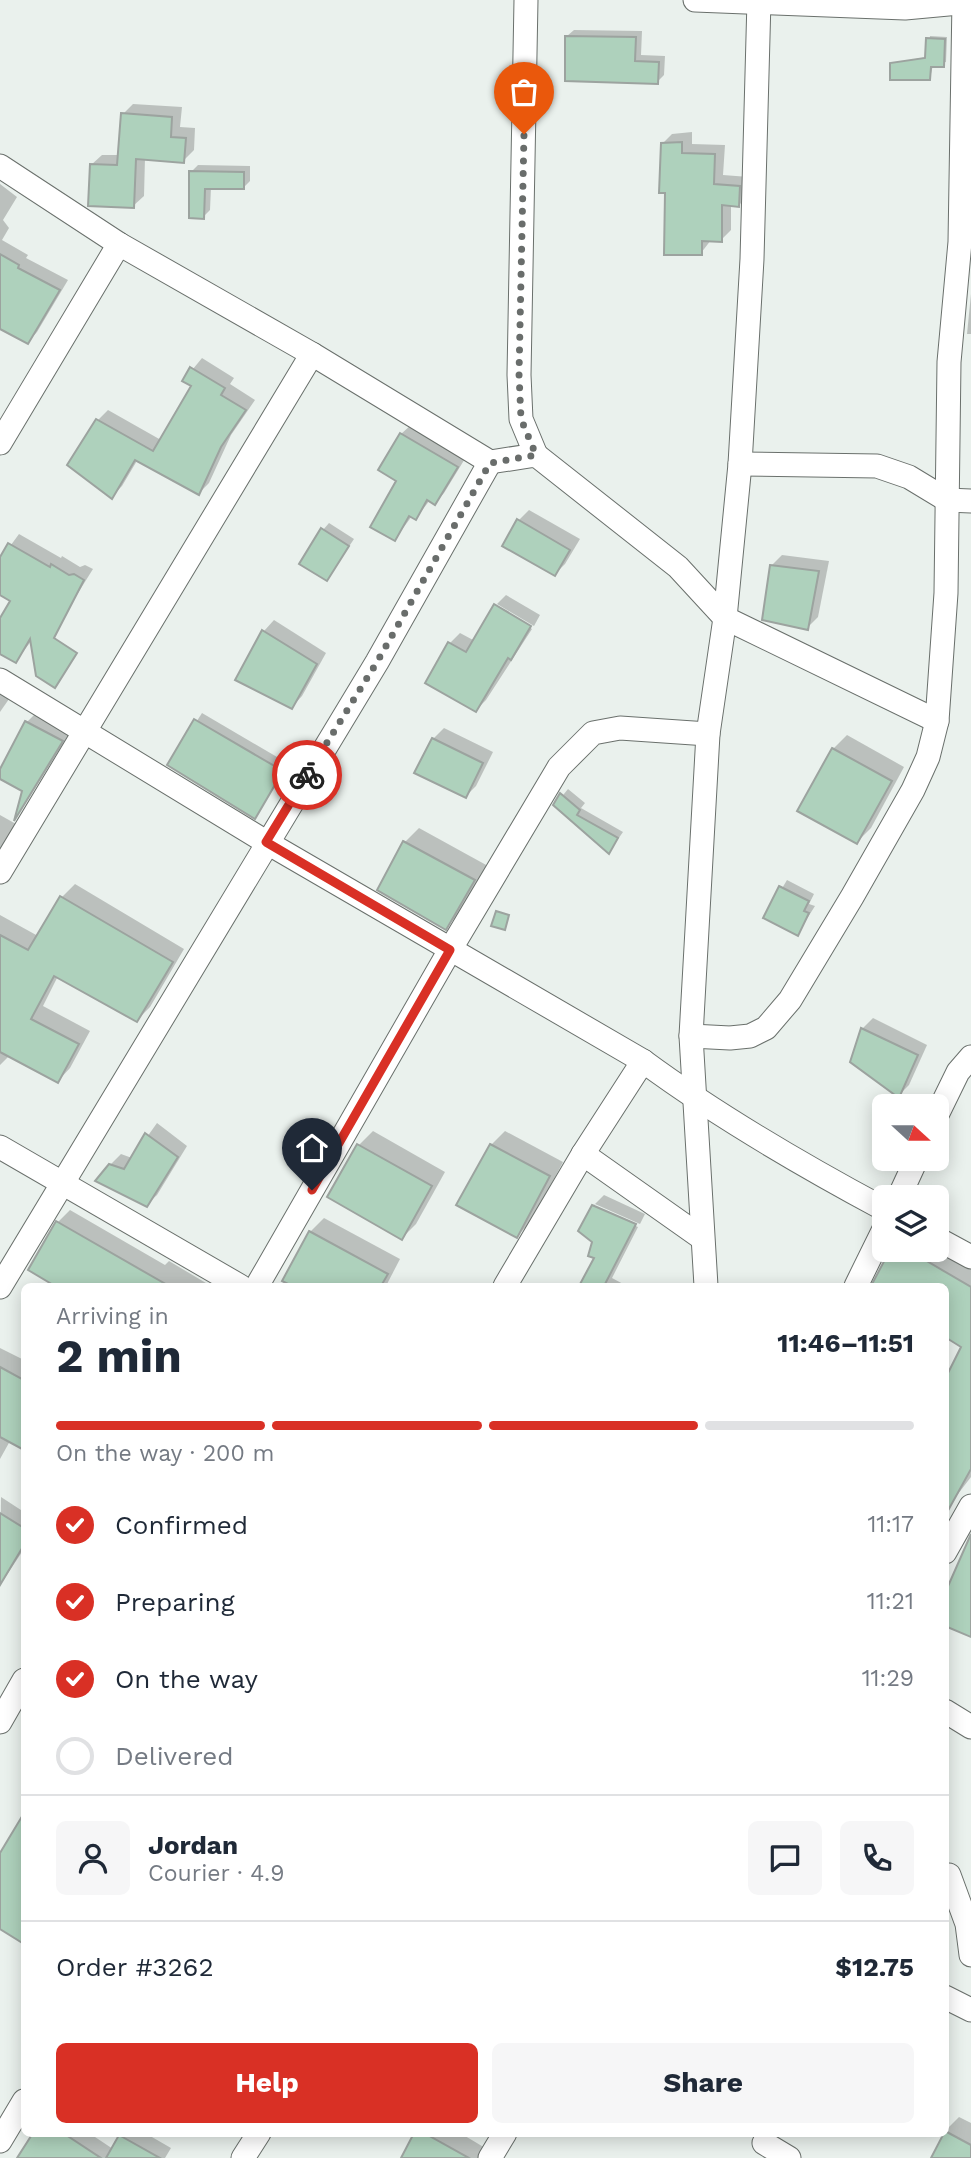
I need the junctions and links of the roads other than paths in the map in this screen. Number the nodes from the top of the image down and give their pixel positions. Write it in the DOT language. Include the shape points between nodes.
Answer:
graph roads {
  1 [pos="526,0"];
  2 [pos="695,0"];
  3 [pos="759,1"];
  4 [pos="966,2"];
  5 [pos="0,166"];
  6 [pos="965,243"];
  7 [pos="119,244"];
  8 [pos="312,354"];
  9 [pos="0,443"];
  10 [pos="536,455"];
  11 [pos="490,463"];
  12 [pos="740,464"];
  13 [pos="947,499"];
  14 [pos="971,501"];
  15 [pos="725,618"];
  16 [pos="0,680"];
  17 [pos="937,721"];
  18 [pos="84,732"];
  19 [pos="708,734"];
  20 [pos="266,842"];
  21 [pos="0,872"];
  22 [pos="450,950"];
  23 [pos="691,1036"];
  24 [pos="971,1057"];
  25 [pos="643,1061"];
  26 [pos="947,1094"];
  27 [pos="694,1099"];
  28 [pos="0,1147"];
  29 [pos="583,1154"];
  30 [pos="64,1184"];
  31 [pos="872,1203"];
  32 [pos="702,1238"];
  33 [pos="949,1245"];
  34 [pos="872,1253"];
  35 [pos="971,1257"];
  36 [pos="235,1283"];
  37 [pos="259,1283"];
  38 [pos="507,1283"];
  39 [pos="706,1283"];
  40 [pos="857,1283"];
  41 [pos="0,1287"];
  42 [pos="971,1506"];
  43 [pos="949,1545"];
  44 [pos="15,1694"];
  45 [pos="949,1713"];
  46 [pos="0,1721"];
  47 [pos="971,1727"];
  48 [pos="955,1876"];
  49 [pos="971,1955"];
  50 [pos="949,1999"];
  51 [pos="971,2010"];
  52 [pos="21,2106"];
  53 [pos="256,2137"];
  54 [pos="503,2137"];
  55 [pos="0,2141"];
  56 [pos="764,2145"];
  57 [pos="243,2158"];
  58 [pos="490,2158"];
  59 [pos="789,2158"];
  1 -- 10 [label="street" via="519,374 521,419"];
  2 -- 3 [label="street"];
  3 -- 4 [label="street" via="905,8"];
  3 -- 12 [label="street" via="752,258"];
  4 -- 6 [label="street"];
  5 -- 7 [label="street"];
  6 -- 13 [label="street" via="949,362"];
  7 -- 8 [label="street"];
  7 -- 9 [label="street"];
  8 -- 11 [label="street"];
  8 -- 18 [label="street"];
  10 -- 11 [label="street"];
  10 -- 15 [label="street" via="678,567"];
  11 -- 20 [label="street" via="377,662"];
  12 -- 13 [label="street" via="877,466 909,477"];
  12 -- 15 [label="street"];
  13 -- 14 [label="street"];
  13 -- 17 [label="street"];
  15 -- 17 [label="street"];
  15 -- 19 [label="street"];
  16 -- 18 [label="street"];
  17 -- 23 [label="street" via="913,790 790,1000 766,1028 750,1036"];
  18 -- 20 [label="street"];
  18 -- 21 [label="street"];
  19 -- 22 [label="street" via="620,728 593,733 576,746 559,766"];
  19 -- 23 [label="street"];
  20 -- 22 [label="street"];
  20 -- 30 [label="street"];
  22 -- 25 [label="street"];
  22 -- 37 [label="street"];
  23 -- 27 [label="street"];
  24 -- 26 [label="street"];
  25 -- 27 [label="street"];
  25 -- 29 [label="street"];
  27 -- 31 [label="street"];
  27 -- 32 [label="street"];
  28 -- 30 [label="street"];
  29 -- 32 [label="street"];
  29 -- 38 [label="street"];
  30 -- 36 [label="street"];
  30 -- 41 [label="street"];
  32 -- 39 [label="street"];
  33 -- 35 [label="street"];
  34 -- 40 [label="street"];
  42 -- 43 [label="street"];
  44 -- 46 [label="street"];
  45 -- 47 [label="street"];
  48 -- 49 [label="street"];
  50 -- 51 [label="street"];
  52 -- 55 [label="street"];
  53 -- 57 [label="street"];
  54 -- 58 [label="street"];
  56 -- 59 [label="street"];
}
